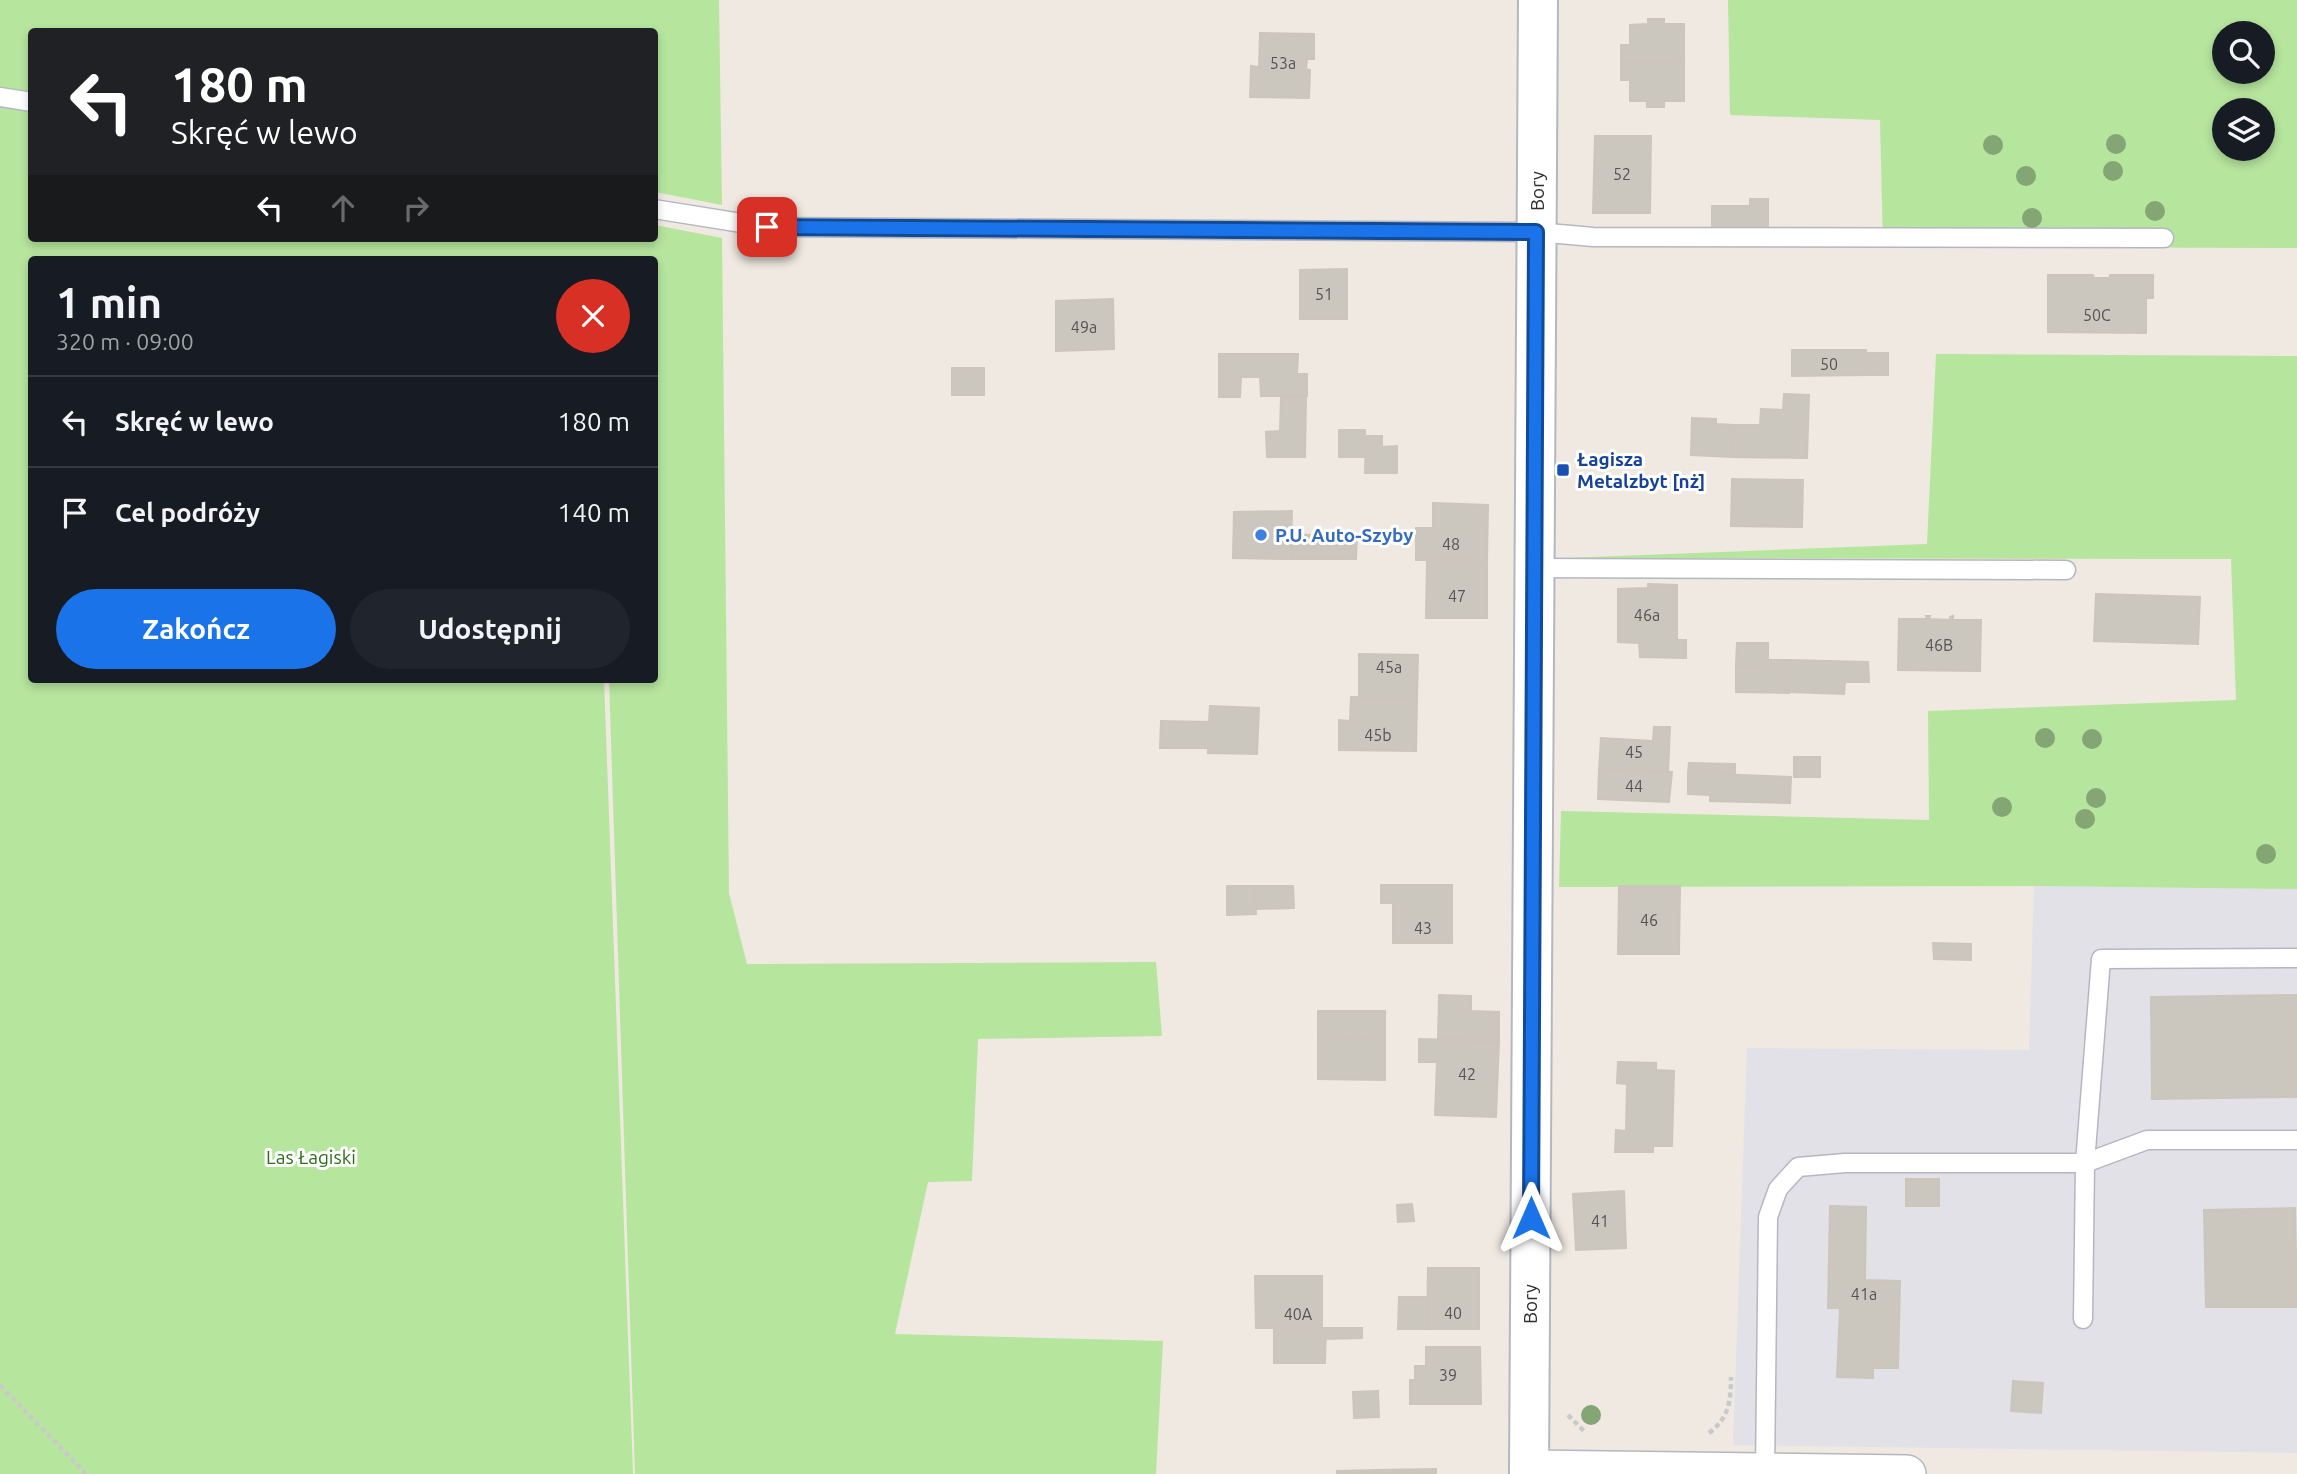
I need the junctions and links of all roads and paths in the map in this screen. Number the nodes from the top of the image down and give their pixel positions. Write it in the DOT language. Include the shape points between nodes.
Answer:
graph roads {
  1 [pos="1538,0"];
  2 [pos="0,97"];
  3 [pos="28,101"];
  4 [pos="658,210"];
  5 [pos="1536,232"];
  6 [pos="2164,237"];
  7 [pos="1534,568"];
  8 [pos="2067,570"];
  9 [pos="2297,958"];
  10 [pos="2297,1140"];
  11 [pos="2085,1163"];
  12 [pos="2083,1319"];
  13 [pos="0,1385"];
  14 [pos="1530,1472"];
  15 [pos="1765,1472"];
  16 [pos="86,1474"];
  17 [pos="1907,1474"];
  1 -- 5 [label="street, Bory"];
  2 -- 3 [label="lane"];
  4 -- 5 [label="lane" via="767,227"];
  5 -- 6 [label="lane" via="1593,237"];
  5 -- 7 [label="street, Bory"];
  7 -- 8 [label="lane"];
  7 -- 14 [label="street, Bory"];
  9 -- 11 [label="lane" via="2101,959"];
  10 -- 11 [label="lane" via="2147,1140"];
  11 -- 12 [label="lane"];
  11 -- 15 [label="lane" via="1798,1167 1777,1189 1768,1217"];
  13 -- 16 [label="path"];
  14 -- 15 [label="street"];
  15 -- 17 [label="street"];
}
